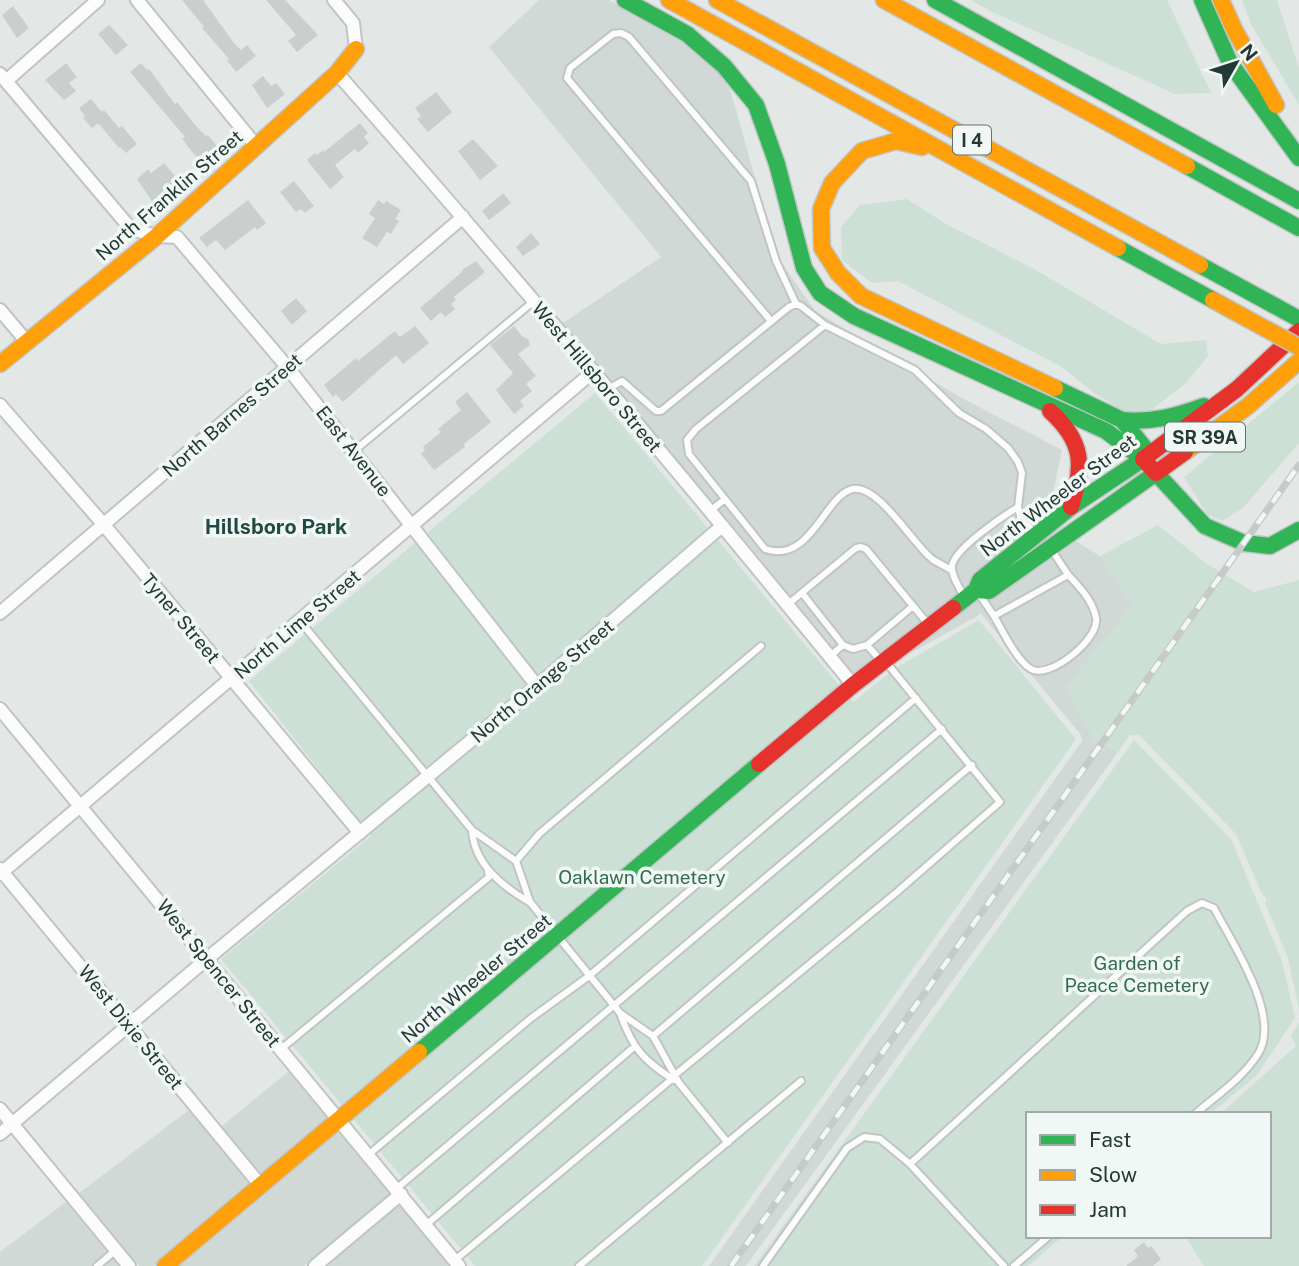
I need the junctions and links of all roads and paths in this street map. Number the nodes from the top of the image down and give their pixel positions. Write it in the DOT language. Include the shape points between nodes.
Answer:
graph roads {
  1 [pos="98,0"];
  2 [pos="137,0"];
  3 [pos="334,0"];
  4 [pos="625,0"];
  5 [pos="669,0"];
  6 [pos="717,0"];
  7 [pos="884,0"];
  8 [pos="935,0"];
  9 [pos="944,0"];
  10 [pos="1202,0"];
  11 [pos="1222,0"];
  12 [pos="980,25"];
  13 [pos="356,49"];
  14 [pos="337,73"];
  15 [pos="3,78"];
  16 [pos="1299,131"];
  17 [pos="257,147"];
  18 [pos="949,154"];
  19 [pos="1299,158"];
  20 [pos="1294,198"];
  21 [pos="463,217"];
  22 [pos="1299,228"];
  23 [pos="157,236"];
  24 [pos="534,301"];
  25 [pos="796,304"];
  26 [pos="0,310"];
  27 [pos="1299,319"];
  28 [pos="771,321"];
  29 [pos="825,325"];
  30 [pos="1299,331"];
  31 [pos="27,342"];
  32 [pos="1299,347"];
  33 [pos="1299,361"];
  34 [pos="0,364"];
  35 [pos="288,368"];
  36 [pos="594,371"];
  37 [pos="608,389"];
  38 [pos="1031,396"];
  39 [pos="1228,396"];
  40 [pos="0,405"];
  41 [pos="1122,419"];
  42 [pos="354,451"];
  43 [pos="1143,459"];
  44 [pos="1156,474"];
  45 [pos="724,499"];
  46 [pos="1018,507"];
  47 [pos="1071,507"];
  48 [pos="710,511"];
  49 [pos="104,525"];
  50 [pos="413,525"];
  51 [pos="722,526"];
  52 [pos="1299,530"];
  53 [pos="1038,534"];
  54 [pos="1051,549"];
  55 [pos="951,570"];
  56 [pos="1068,575"];
  57 [pos="802,593"];
  58 [pos="966,597"];
  59 [pos="787,605"];
  60 [pos="913,606"];
  61 [pos="0,613"];
  62 [pos="994,616"];
  63 [pos="300,621"];
  64 [pos="929,626"];
  65 [pos="843,645"];
  66 [pos="867,645"];
  67 [pos="761,646"];
  68 [pos="830,656"];
  69 [pos="883,661"];
  70 [pos="232,680"];
  71 [pos="853,685"];
  72 [pos="537,686"];
  73 [pos="916,698"];
  74 [pos="0,709"];
  75 [pos="942,729"];
  76 [pos="972,765"];
  77 [pos="429,776"];
  78 [pos="81,806"];
  79 [pos="472,830"];
  80 [pos="360,833"];
  81 [pos="516,861"];
  82 [pos="488,871"];
  83 [pos="1,872"];
  84 [pos="530,902"];
  85 [pos="557,937"];
  86 [pos="208,958"];
  87 [pos="589,976"];
  88 [pos="614,1005"];
  89 [pos="620,1013"];
  90 [pos="129,1025"];
  91 [pos="653,1035"];
  92 [pos="634,1047"];
  93 [pos="281,1049"];
  94 [pos="674,1077"];
  95 [pos="801,1081"];
  96 [pos="0,1109"];
  97 [pos="1197,1112"];
  98 [pos="340,1120"];
  99 [pos="12,1124"];
  100 [pos="0,1134"];
  101 [pos="728,1143"];
  102 [pos="368,1155"];
  103 [pos="910,1164"];
  104 [pos="261,1186"];
  105 [pos="398,1191"];
  106 [pos="426,1225"];
  107 [pos="1047,1238"];
  108 [pos="116,1250"];
  109 [pos="457,1263"];
  110 [pos="97,1266"];
  111 [pos="129,1266"];
  112 [pos="165,1266"];
  113 [pos="315,1266"];
  114 [pos="579,1266"];
  115 [pos="763,1266"];
  116 [pos="1004,1266"];
  117 [pos="1014,1266"];
  1 -- 15 [label="street"];
  2 -- 17 [label="street"];
  3 -- 13 [label="street" via="354,23"];
  4 -- 38 [label="main road" via="687,34 724,66 756,106 777,164 804,268 820,293 854,316"];
  5 -- 18 [label="main road"];
  6 -- 27 [label="main road, I 4"];
  7 -- 22 [label="main road"];
  8 -- 12 [label="main road"];
  9 -- 12 [label="main road"];
  10 -- 19 [label="main road" via="1230,63"];
  11 -- 16 [label="main road" via="1274,103"];
  12 -- 20 [label="main road"];
  13 -- 14 [label="main road, North Franklin Street"];
  14 -- 17 [label="main road, North Franklin Street"];
  14 -- 21 [label="street, West Hillsboro Street"];
  15 -- 23 [label="street, East Avenue" via="131,229"];
  17 -- 23 [label="main road, North Franklin Street"];
  18 -- 32 [label="main road, bridge"];
  18 -- 41 [label="main road" via="897,141 862,151 832,183 821,209 822,248 861,296"];
  21 -- 24 [label="street, West Hillsboro Street"];
  21 -- 35 [label="street, North Barnes Street"];
  23 -- 31 [label="main road, North Franklin Street"];
  23 -- 35 [label="street, East Avenue" via="177,237"];
  24 -- 36 [label="street, West Hillsboro Street"];
  24 -- 42 [label="lane"];
  25 -- 28 [label="lane"];
  25 -- 28 [label="lane" via="776,261 751,181 629,37 613,34 570,68 567,78"];
  25 -- 29 [label="lane"];
  26 -- 31 [label="street"];
  28 -- 37 [label="lane" via="661,411 622,381"];
  29 -- 45 [label="lane" via="687,440 689,454"];
  29 -- 46 [label="lane" via="915,370 960,413 1008,448 1022,473"];
  30 -- 39 [label="main road, North Wheeler Street / SR 39A"];
  31 -- 34 [label="main road, North Franklin Street"];
  33 -- 44 [label="main road, North Wheeler Street / SR 39A" via="1248,406"];
  35 -- 42 [label="street, East Avenue"];
  35 -- 49 [label="street, North Barnes Street"];
  36 -- 37 [label="street, West Hillsboro Street"];
  36 -- 50 [label="street, North Lime Street"];
  37 -- 48 [label="street, West Hillsboro Street"];
  38 -- 43 [label="main road" via="1106,431"];
  38 -- 47 [label="main road" via="1065,423 1078,448 1080,480"];
  39 -- 41 [label="main road" via="1174,416 1141,422"];
  39 -- 43 [label="main road, North Wheeler Street / SR 39A"];
  40 -- 49 [label="street, Tyner Street"];
  41 -- 43 [label="main road" via="1143,447"];
  42 -- 50 [label="street, East Avenue"];
  43 -- 44 [label="main road"];
  43 -- 47 [label="main road, North Wheeler Street / SR 39A"];
  44 -- 52 [label="main road" via="1205,527 1244,543 1270,545"];
  44 -- 54 [label="main road, North Wheeler Street / SR 39A"];
  45 -- 48 [label="lane"];
  45 -- 55 [label="lane" via="765,549 775,552 812,534 841,495 862,489 878,498 933,559"];
  46 -- 53 [label="lane" via="1021,520"];
  46 -- 55 [label="lane" via="965,548 953,560"];
  47 -- 53 [label="main road, North Wheeler Street / SR 39A"];
  48 -- 51 [label="street, West Hillsboro Street"];
  49 -- 61 [label="street, North Barnes Street"];
  49 -- 70 [label="street, Tyner Street"];
  50 -- 63 [label="street, North Lime Street"];
  50 -- 72 [label="street, East Avenue"];
  51 -- 59 [label="street, West Hillsboro Street"];
  51 -- 72 [label="street, North Orange Street"];
  53 -- 58 [label="main road, North Wheeler Street / SR 39A" via="980,580"];
  54 -- 56 [label="lane"];
  54 -- 58 [label="main road, North Wheeler Street / SR 39A" via="989,591"];
  55 -- 58 [label="lane"];
  56 -- 62 [label="lane"];
  56 -- 62 [label="lane" via="1091,604 1096,629 1051,669 1040,673 1029,668"];
  57 -- 59 [label="lane"];
  57 -- 60 [label="lane" via="861,547"];
  57 -- 65 [label="lane"];
  58 -- 62 [label="lane"];
  58 -- 64 [label="main road, North Wheeler Street"];
  59 -- 68 [label="street, West Hillsboro Street"];
  60 -- 64 [label="lane"];
  60 -- 66 [label="lane"];
  63 -- 70 [label="street, North Lime Street"];
  63 -- 77 [label="lane"];
  64 -- 69 [label="main road, North Wheeler Street"];
  65 -- 66 [label="lane" via="853,649"];
  65 -- 68 [label="lane"];
  66 -- 69 [label="lane"];
  67 -- 81 [label="lane" via="539,834"];
  68 -- 71 [label="street, West Hillsboro Street"];
  69 -- 71 [label="main road, North Wheeler Street"];
  69 -- 73 [label="lane"];
  70 -- 78 [label="street, North Lime Street"];
  70 -- 80 [label="street, Tyner Street"];
  71 -- 85 [label="main road, North Wheeler Street"];
  72 -- 77 [label="street, North Orange Street"];
  73 -- 75 [label="lane"];
  73 -- 87 [label="lane"];
  74 -- 78 [label="street, West Spencer Street"];
  75 -- 76 [label="lane"];
  75 -- 88 [label="lane"];
  76 -- 91 [label="lane"];
  76 -- 94 [label="lane" via="1000,802"];
  77 -- 79 [label="lane"];
  77 -- 80 [label="street, North Orange Street"];
  78 -- 83 [label="street, North Lime Street"];
  78 -- 86 [label="street, West Spencer Street"];
  79 -- 81 [label="lane"];
  79 -- 82 [label="lane" via="472,842"];
  80 -- 86 [label="street"];
  81 -- 84 [label="lane"];
  82 -- 84 [label="lane"];
  82 -- 93 [label="lane" via="489,877"];
  83 -- 90 [label="street, West Dixie Street"];
  84 -- 85 [label="lane"];
  85 -- 87 [label="lane"];
  85 -- 98 [label="main road, North Wheeler Street"];
  86 -- 90 [label="street"];
  86 -- 93 [label="street, West Spencer Street"];
  87 -- 88 [label="lane"];
  87 -- 102 [label="lane" via="530,1019"];
  88 -- 89 [label="lane"];
  88 -- 105 [label="lane"];
  89 -- 91 [label="lane"];
  89 -- 92 [label="lane"];
  90 -- 99 [label="street"];
  90 -- 104 [label="street, West Dixie Street"];
  91 -- 94 [label="lane"];
  92 -- 94 [label="lane" via="647,1062"];
  92 -- 106 [label="lane"];
  93 -- 98 [label="street, West Spencer Street"];
  94 -- 101 [label="lane"];
  94 -- 109 [label="lane"];
  95 -- 101 [label="lane"];
  96 -- 99 [label="street"];
  97 -- 103 [label="lane" via="1260,1052 1265,1027 1259,997 1214,908 1202,904 1187,911"];
  98 -- 102 [label="street, West Spencer Street"];
  98 -- 104 [label="main road, North Wheeler Street"];
  99 -- 100 [label="street"];
  99 -- 108 [label="street"];
  101 -- 114 [label="lane"];
  102 -- 105 [label="street, West Spencer Street"];
  103 -- 115 [label="lane" via="880,1139 863,1137 846,1148"];
  103 -- 116 [label="lane"];
  104 -- 112 [label="main road, North Wheeler Street"];
  105 -- 106 [label="street, West Spencer Street"];
  105 -- 113 [label="street"];
  106 -- 109 [label="street, West Spencer Street"];
  107 -- 117 [label="lane"];
  108 -- 110 [label="lane"];
  108 -- 111 [label="street"];
}
